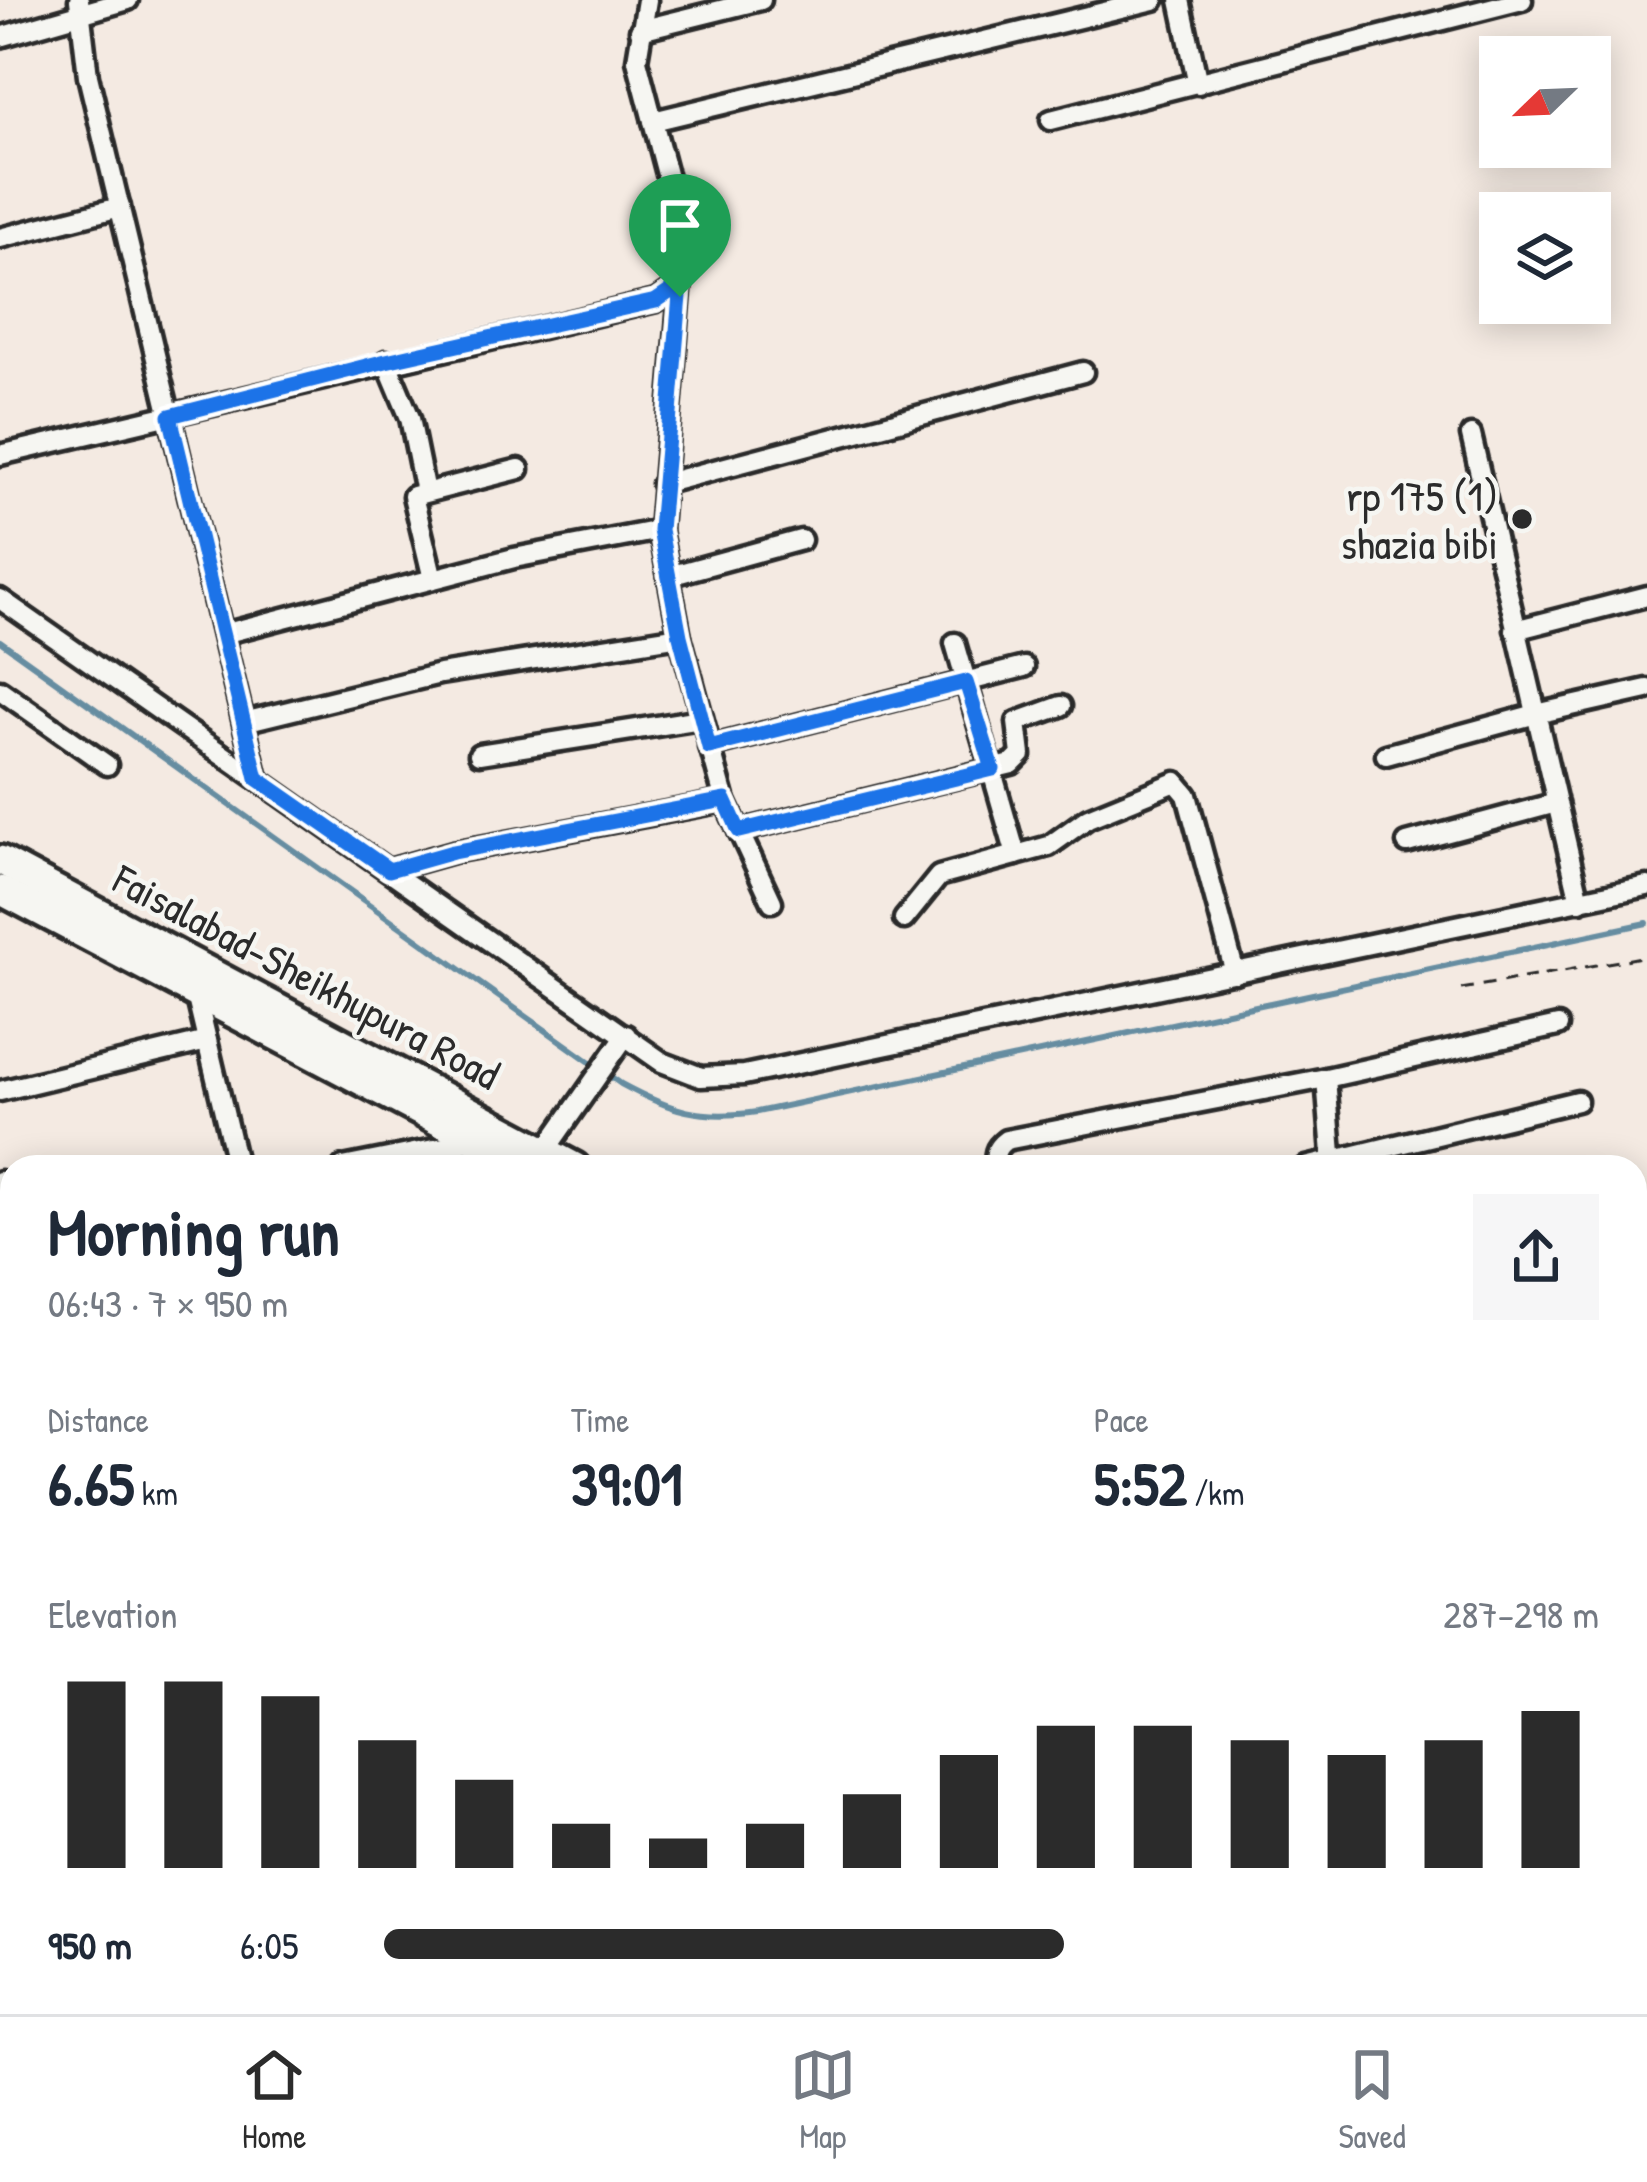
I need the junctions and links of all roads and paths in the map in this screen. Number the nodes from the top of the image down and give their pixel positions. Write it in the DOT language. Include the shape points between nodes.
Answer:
graph roads {
  1 [pos="128,0"];
  2 [pos="647,0"];
  3 [pos="761,0"];
  4 [pos="1154,0"];
  5 [pos="1180,0"];
  6 [pos="1522,0"];
  7 [pos="81,7"];
  8 [pos="640,30"];
  9 [pos="0,37"];
  10 [pos="1198,84"];
  11 [pos="1051,120"];
  12 [pos="653,121"];
  13 [pos="120,207"];
  14 [pos="0,238"];
  15 [pos="681,284"];
  16 [pos="386,361"];
  17 [pos="1083,373"];
  18 [pos="170,416"];
  19 [pos="1471,435"];
  20 [pos="0,455"];
  21 [pos="519,469"];
  22 [pos="662,484"];
  23 [pos="425,492"];
  24 [pos="660,530"];
  25 [pos="801,540"];
  26 [pos="669,576"];
  27 [pos="433,579"];
  28 [pos="1647,596"];
  29 [pos="0,599"];
  30 [pos="1515,630"];
  31 [pos="223,634"];
  32 [pos="680,636"];
  33 [pos="956,643"];
  34 [pos="1024,667"];
  35 [pos="966,682"];
  36 [pos="0,689"];
  37 [pos="1647,689"];
  38 [pos="1061,706"];
  39 [pos="1536,714"];
  40 [pos="701,719"];
  41 [pos="244,722"];
  42 [pos="709,747"];
  43 [pos="479,754"];
  44 [pos="1386,755"];
  45 [pos="107,765"];
  46 [pos="993,769"];
  47 [pos="257,778"];
  48 [pos="725,800"];
  49 [pos="1556,803"];
  50 [pos="739,831"];
  51 [pos="1407,843"];
  52 [pos="1016,855"];
  53 [pos="0,860"];
  54 [pos="389,870"];
  55 [pos="1647,886"];
  56 [pos="0,890"];
  57 [pos="1580,901"];
  58 [pos="772,902"];
  59 [pos="904,919"];
  60 [pos="1647,956"];
  61 [pos="1235,973"];
  62 [pos="1461,989"];
  63 [pos="196,994"];
  64 [pos="1558,1026"];
  65 [pos="626,1035"];
  66 [pos="207,1041"];
  67 [pos="1327,1078"];
  68 [pos="0,1091"];
  69 [pos="1576,1101"];
  70 [pos="465,1143"];
  71 [pos="234,1155"];
  72 [pos="407,1155"];
  73 [pos="462,1155"];
  74 [pos="509,1155"];
  75 [pos="522,1155"];
  76 [pos="539,1155"];
  77 [pos="998,1155"];
  78 [pos="1331,1155"];
  79 [pos="1367,1155"];
  1 -- 7 [label="street"];
  2 -- 8 [label="street"];
  3 -- 8 [label="street"];
  4 -- 12 [label="street"];
  5 -- 10 [label="street"];
  6 -- 10 [label="street"];
  7 -- 9 [label="street"];
  7 -- 13 [label="street" via="88,76"];
  8 -- 12 [label="street" via="637,60"];
  10 -- 11 [label="street"];
  12 -- 15 [label="street" via="673,197"];
  13 -- 14 [label="street"];
  13 -- 18 [label="street"];
  15 -- 16 [label="street" via="656,301"];
  15 -- 22 [label="street"];
  16 -- 18 [label="street"];
  16 -- 23 [label="street" via="410,418"];
  17 -- 22 [label="street"];
  18 -- 20 [label="street"];
  18 -- 31 [label="street"];
  19 -- 30 [label="street"];
  21 -- 23 [label="street"];
  22 -- 24 [label="street"];
  23 -- 27 [label="street" via="412,500"];
  24 -- 26 [label="street"];
  24 -- 27 [label="street"];
  25 -- 26 [label="street"];
  26 -- 32 [label="street"];
  27 -- 31 [label="street"];
  28 -- 30 [label="street"];
  29 -- 47 [label="street"];
  30 -- 39 [label="street"];
  31 -- 41 [label="street"];
  32 -- 40 [label="street"];
  32 -- 41 [label="street" via="440,674"];
  33 -- 35 [label="street"];
  34 -- 35 [label="street"];
  35 -- 42 [label="street"];
  35 -- 46 [label="street"];
  36 -- 45 [label="street"];
  37 -- 39 [label="street"];
  38 -- 46 [label="street" via="1020,720 1020,758"];
  39 -- 44 [label="street"];
  39 -- 49 [label="street"];
  40 -- 42 [label="street"];
  40 -- 43 [label="street"];
  41 -- 47 [label="street"];
  42 -- 48 [label="street"];
  46 -- 50 [label="street"];
  46 -- 52 [label="street"];
  47 -- 54 [label="street"];
  48 -- 50 [label="street"];
  48 -- 54 [label="street"];
  49 -- 51 [label="street"];
  49 -- 57 [label="street"];
  50 -- 58 [label="street"];
  52 -- 59 [label="street" via="939,876"];
  52 -- 61 [label="street" via="1169,782 1181,784"];
  53 -- 75 [label="highway, Faisalabad-Sheikhupura Road"];
  54 -- 65 [label="street"];
  55 -- 57 [label="street"];
  56 -- 63 [label="highway, Faisalabad-Sheikhupura Road"];
  57 -- 61 [label="street"];
  60 -- 62 [label="path"];
  61 -- 65 [label="street" via="721,1078 674,1069"];
  63 -- 66 [label="street"];
  63 -- 70 [label="highway, Faisalabad-Sheikhupura Road"];
  64 -- 67 [label="street"];
  65 -- 76 [label="street"];
  66 -- 68 [label="street"];
  66 -- 71 [label="street"];
  67 -- 77 [label="street" via="1006,1140"];
  67 -- 78 [label="street"];
  69 -- 79 [label="street"];
  70 -- 72 [label="street"];
  70 -- 73 [label="street"];
  70 -- 74 [label="highway, Faisalabad-Sheikhupura Road"];
}
